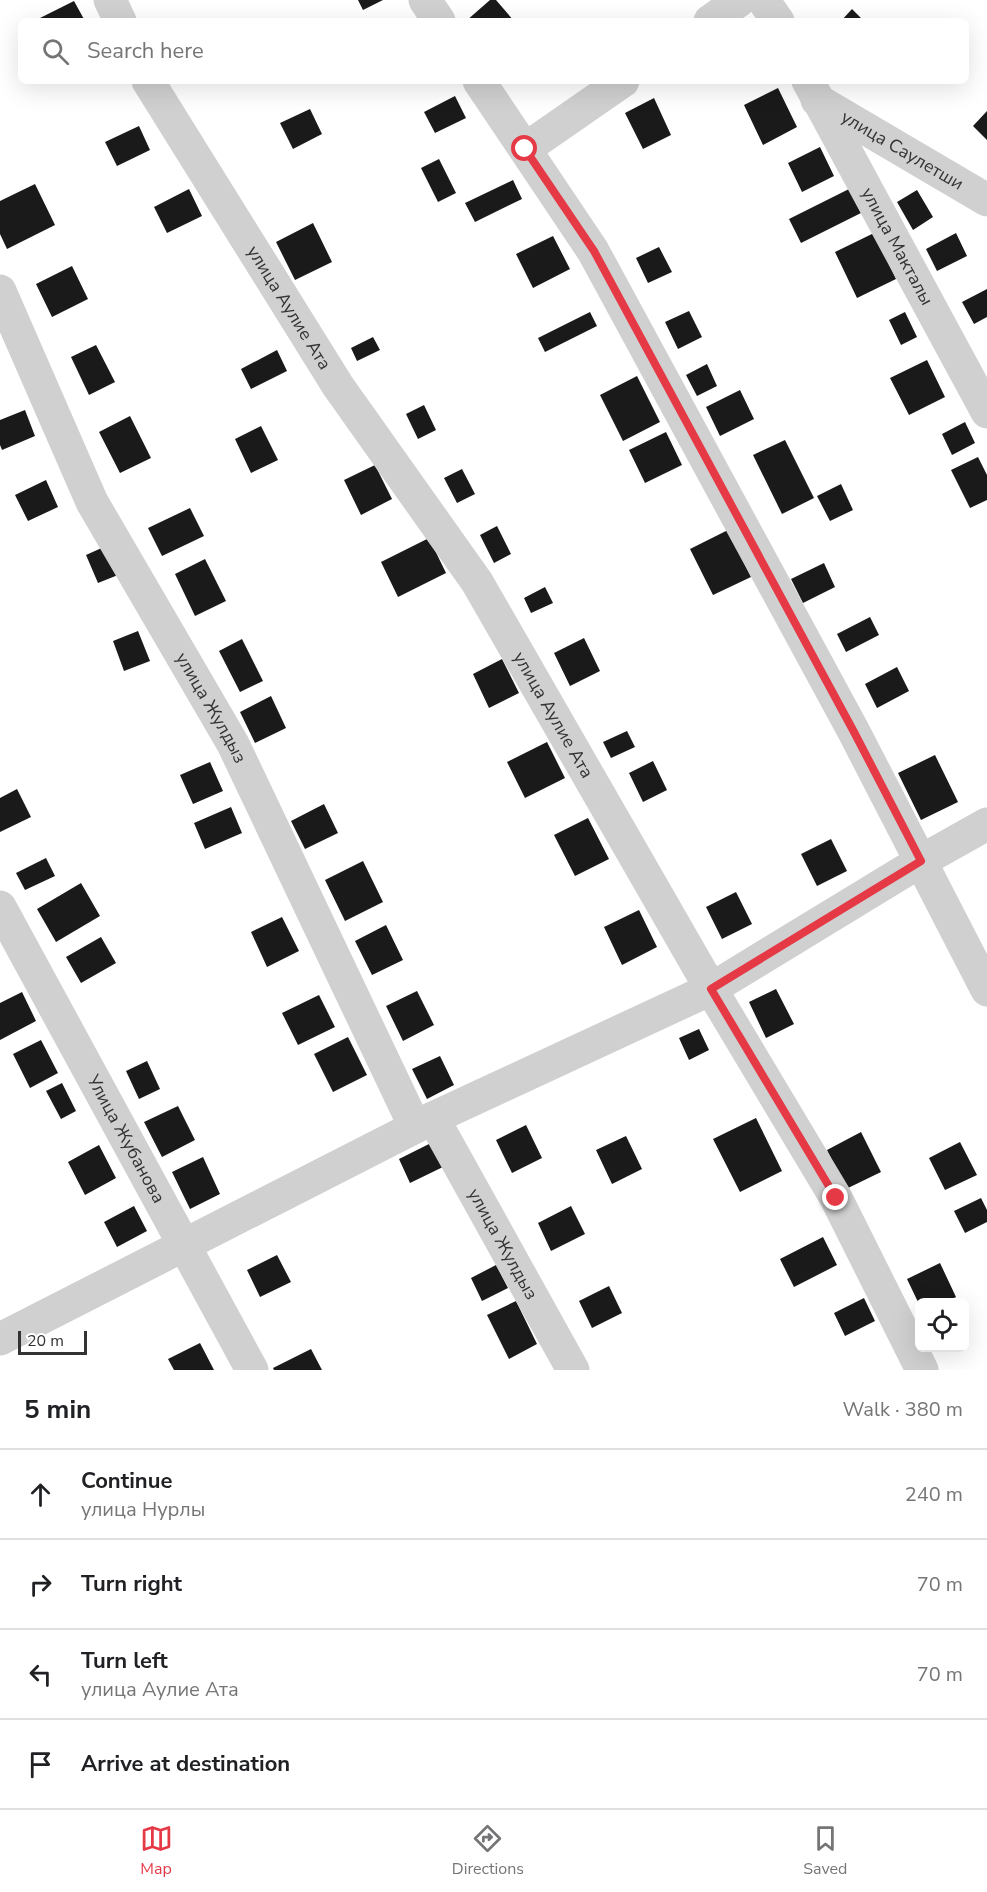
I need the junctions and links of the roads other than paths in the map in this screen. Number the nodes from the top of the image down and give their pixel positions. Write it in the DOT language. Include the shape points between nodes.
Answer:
graph roads {
  1 [pos="110,0"];
  2 [pos="425,0"];
  3 [pos="740,0"];
  4 [pos="763,0"];
  5 [pos="119,18"];
  6 [pos="437,18"];
  7 [pos="714,18"];
  8 [pos="775,18"];
  9 [pos="150,84"];
  10 [pos="481,84"];
  11 [pos="619,84"];
  12 [pos="812,91"];
  13 [pos="525,149"];
  14 [pos="987,200"];
  15 [pos="0,291"];
  16 [pos="987,412"];
  17 [pos="987,824"];
  18 [pos="921,861"];
  19 [pos="0,907"];
  20 [pos="711,989"];
  21 [pos="987,990"];
  22 [pos="424,1123"];
  23 [pos="185,1244"];
  24 [pos="0,1339"];
  25 [pos="252,1370"];
  26 [pos="573,1370"];
  27 [pos="922,1370"];
  1 -- 5 [label="street"];
  2 -- 6 [label="street"];
  3 -- 7 [label="street"];
  4 -- 8 [label="street"];
  9 -- 20 [label="street, улица Аулие Ата" via="338,386 477,582"];
  10 -- 13 [label="street"];
  11 -- 13 [label="street"];
  12 -- 14 [label="street, улица Саулетши"];
  12 -- 16 [label="street, улица Макталы"];
  13 -- 18 [label="street" via="594,251"];
  15 -- 22 [label="street, улица Жулдыз" via="92,502 233,744"];
  17 -- 18 [label="street"];
  18 -- 20 [label="street"];
  18 -- 21 [label="street"];
  19 -- 23 [label="street, Улица Жубанова"];
  20 -- 22 [label="street"];
  20 -- 27 [label="street, улица Аулие Ата" via="836,1198"];
  22 -- 23 [label="street"];
  22 -- 26 [label="street, улица Жулдыз"];
  23 -- 24 [label="street"];
  23 -- 25 [label="street, Улица Жубанова"];
}
